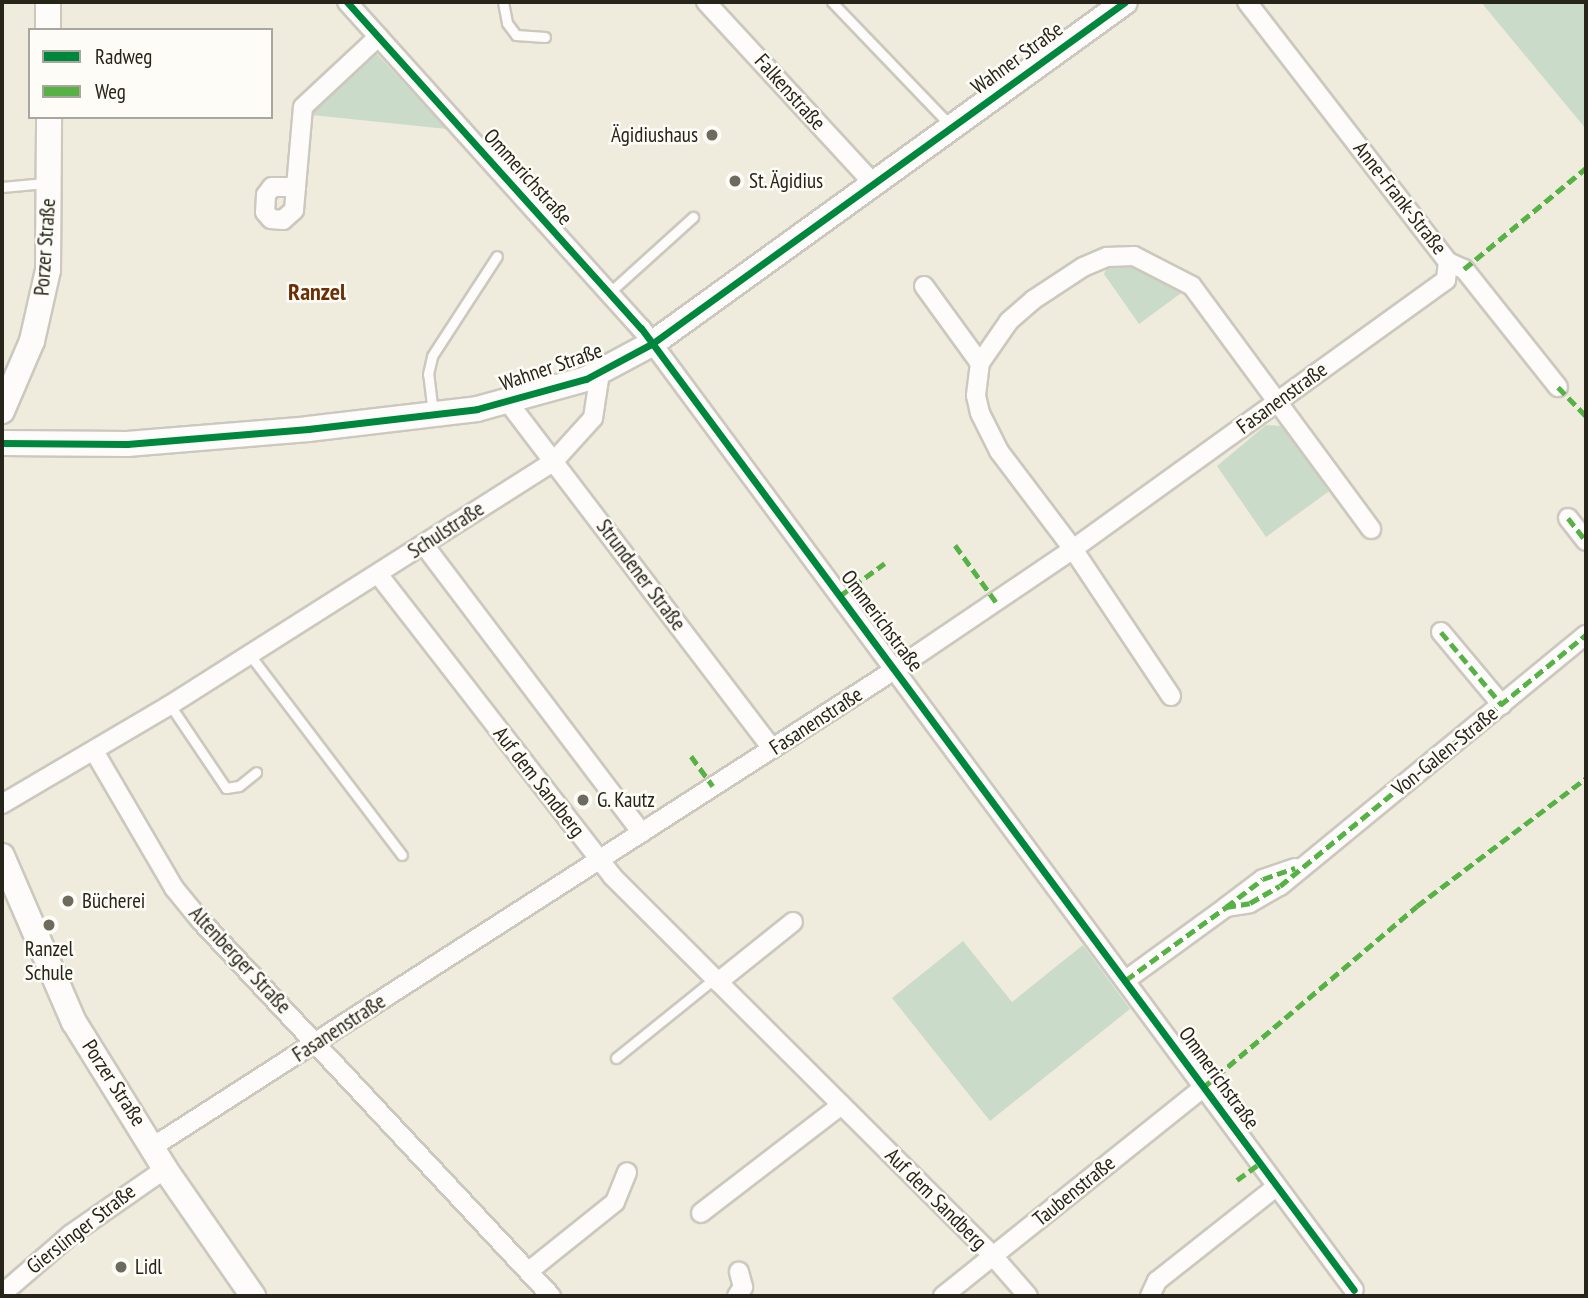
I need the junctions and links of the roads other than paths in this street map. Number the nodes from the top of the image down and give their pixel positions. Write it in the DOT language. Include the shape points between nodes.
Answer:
graph roads {
  1 [pos="48,2"];
  2 [pos="347,2"];
  3 [pos="503,2"];
  4 [pos="706,2"];
  5 [pos="832,2"];
  6 [pos="1125,2"];
  7 [pos="1247,2"];
  8 [pos="48,28"];
  9 [pos="378,37"];
  10 [pos="545,37"];
  11 [pos="49,119"];
  12 [pos="951,126"];
  13 [pos="49,183"];
  14 [pos="873,183"];
  15 [pos="2,187"];
  16 [pos="296,187"];
  17 [pos="693,217"];
  18 [pos="497,256"];
  19 [pos="1448,262"];
  20 [pos="923,286"];
  21 [pos="610,292"];
  22 [pos="653,344"];
  23 [pos="980,363"];
  24 [pos="600,373"];
  25 [pos="1558,387"];
  26 [pos="1280,400"];
  27 [pos="508,402"];
  28 [pos="2,411"];
  29 [pos="434,415"];
  30 [pos="2,443"];
  31 [pos="554,461"];
  32 [pos="1568,518"];
  33 [pos="1371,529"];
  34 [pos="1586,541"];
  35 [pos="424,545"];
  36 [pos="1073,549"];
  37 [pos="378,574"];
  38 [pos="1441,632"];
  39 [pos="1586,635"];
  40 [pos="250,655"];
  41 [pos="896,669"];
  42 [pos="1171,696"];
  43 [pos="170,705"];
  44 [pos="1502,705"];
  45 [pos="772,749"];
  46 [pos="94,751"];
  47 [pos="256,772"];
  48 [pos="2,804"];
  49 [pos="642,833"];
  50 [pos="402,855"];
  51 [pos="2,856"];
  52 [pos="600,860"];
  53 [pos="793,922"];
  54 [pos="1126,980"];
  55 [pos="716,981"];
  56 [pos="317,1042"];
  57 [pos="616,1058"];
  58 [pos="1205,1086"];
  59 [pos="841,1105"];
  60 [pos="154,1146"];
  61 [pos="165,1170"];
  62 [pos="626,1172"];
  63 [pos="1276,1187"];
  64 [pos="701,1213"];
  65 [pos="993,1256"];
  66 [pos="529,1271"];
  67 [pos="739,1272"];
  68 [pos="1354,1290"];
  69 [pos="2,1294"];
  70 [pos="253,1296"];
  71 [pos="551,1296"];
  72 [pos="737,1296"];
  73 [pos="943,1296"];
  74 [pos="1028,1296"];
  75 [pos="1150,1296"];
  1 -- 8 [label="street"];
  2 -- 9 [label="street, Ommerichstraße"];
  3 -- 10 [label="lane" via="507,23 516,35"];
  4 -- 14 [label="street, Falkenstraße"];
  5 -- 12 [label="lane"];
  6 -- 12 [label="street, Wahner Straße"];
  7 -- 19 [label="street, Anne-Frank-Straße"];
  9 -- 16 [label="street" via="303,107"];
  9 -- 21 [label="street, Ommerichstraße"];
  11 -- 13 [label="street, Porzer Straße"];
  12 -- 14 [label="street, Wahner Straße"];
  13 -- 15 [label="lane"];
  13 -- 28 [label="street, Porzer Straße" via="48,270 40,314"];
  14 -- 22 [label="street, Wahner Straße"];
  17 -- 21 [label="lane"];
  18 -- 29 [label="lane" via="432,356 428,374"];
  19 -- 25 [label="street, Anne-Frank-Straße" via="1464,269"];
  19 -- 26 [label="street, Fasanenstraße" via="1446,280"];
  20 -- 23 [label="street"];
  21 -- 22 [label="street, Ommerichstraße"];
  22 -- 24 [label="street, Wahner Straße"];
  22 -- 41 [label="street, Ommerichstraße"];
  23 -- 26 [label="street" via="1009,321 1033,300 1083,267 1107,257 1134,256 1192,286"];
  23 -- 36 [label="street" via="976,395 980,414 999,451"];
  24 -- 27 [label="street, Wahner Straße"];
  24 -- 31 [label="street, Schulstraße" via="593,418"];
  26 -- 33 [label="street"];
  26 -- 36 [label="street, Fasanenstraße"];
  27 -- 29 [label="street, Wahner Straße"];
  27 -- 31 [label="street, Strundener Straße"];
  29 -- 30 [label="street, Wahner Straße" via="127,444"];
  31 -- 35 [label="street, Schulstraße"];
  31 -- 45 [label="street, Strundener Straße"];
  32 -- 34 [label="street"];
  35 -- 37 [label="street, Schulstraße"];
  35 -- 49 [label="street"];
  36 -- 41 [label="street, Fasanenstraße"];
  36 -- 42 [label="street"];
  37 -- 40 [label="street, Schulstraße"];
  37 -- 52 [label="street, Auf dem Sandberg"];
  38 -- 44 [label="street"];
  39 -- 44 [label="street, Von-Galen-Straße"];
  40 -- 43 [label="street, Schulstraße"];
  40 -- 50 [label="lane"];
  41 -- 45 [label="street, Fasanenstraße"];
  41 -- 54 [label="street, Ommerichstraße"];
  43 -- 46 [label="street, Schulstraße"];
  43 -- 47 [label="lane" via="226,788 239,786"];
  44 -- 54 [label="street, Von-Galen-Straße" via="1266,895 1226,907"];
  45 -- 49 [label="street, Fasanenstraße"];
  46 -- 48 [label="street, Schulstraße"];
  46 -- 56 [label="street, Altenberger Straße" via="174,888"];
  49 -- 52 [label="street, Fasanenstraße"];
  51 -- 60 [label="street, Porzer Straße" via="74,1022"];
  52 -- 55 [label="street, Auf dem Sandberg"];
  52 -- 56 [label="street, Fasanenstraße"];
  53 -- 55 [label="street"];
  54 -- 58 [label="street, Ommerichstraße"];
  55 -- 57 [label="lane"];
  55 -- 59 [label="street, Auf dem Sandberg"];
  56 -- 60 [label="street, Fasanenstraße"];
  56 -- 66 [label="street, Altenberger Straße"];
  58 -- 63 [label="street, Ommerichstraße"];
  58 -- 65 [label="street, Taubenstraße"];
  59 -- 64 [label="street"];
  59 -- 65 [label="street, Auf dem Sandberg"];
  60 -- 61 [label="street, Porzer Straße"];
  61 -- 69 [label="street, Gierslinger Straße" via="70,1235"];
  61 -- 70 [label="street, Porzer Straße"];
  62 -- 66 [label="street" via="615,1202"];
  63 -- 68 [label="street, Ommerichstraße"];
  63 -- 75 [label="street" via="1157,1281"];
  65 -- 73 [label="street, Taubenstraße"];
  65 -- 74 [label="street, Auf dem Sandberg"];
  66 -- 71 [label="street, Altenberger Straße"];
  67 -- 72 [label="street" via="743,1287"];
}
